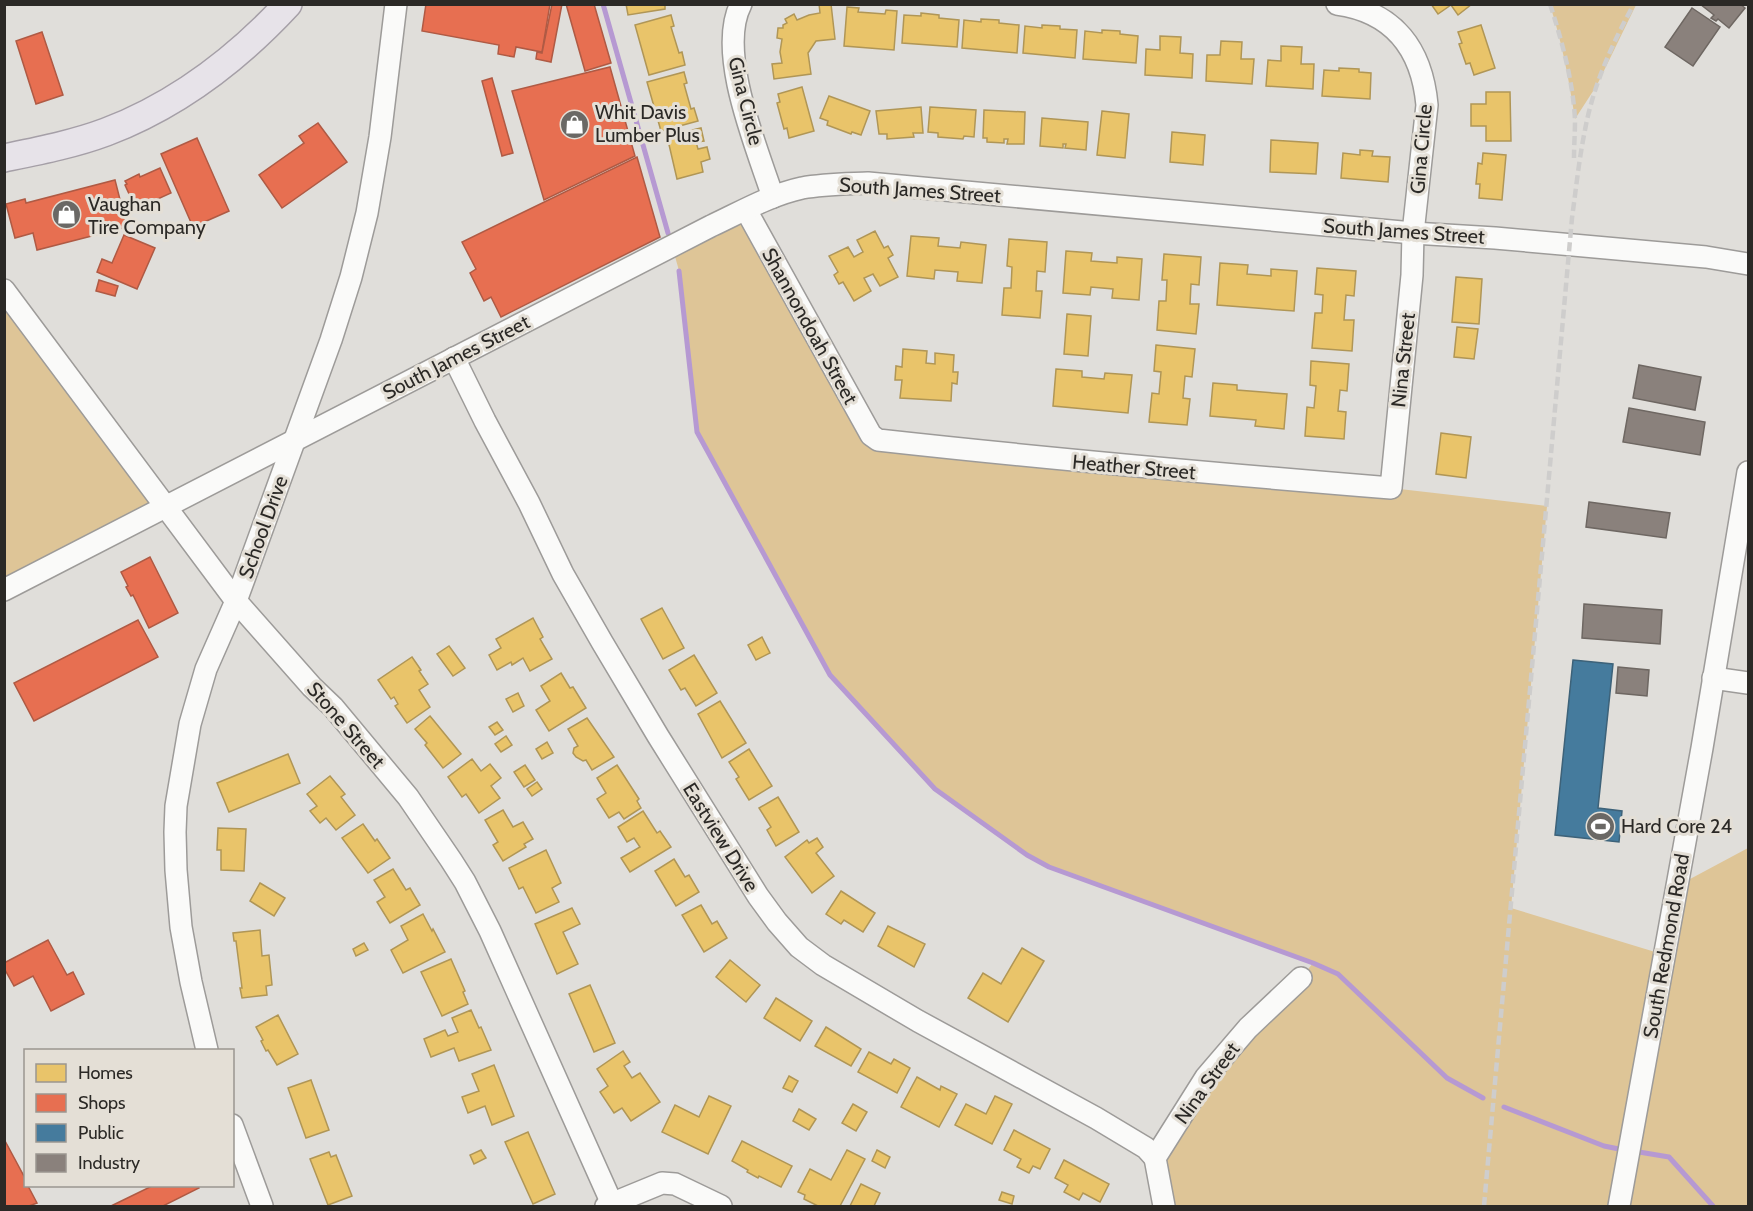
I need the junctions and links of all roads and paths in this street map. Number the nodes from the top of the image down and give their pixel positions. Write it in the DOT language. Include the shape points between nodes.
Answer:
graph roads {
  1 [pos="288,4"];
  2 [pos="396,4"];
  3 [pos="741,4"];
  4 [pos="1337,4"];
  5 [pos="4,158"];
  6 [pos="773,197"];
  7 [pos="746,210"];
  8 [pos="1413,233"];
  9 [pos="1749,264"];
  10 [pos="4,290"];
  11 [pos="454,358"];
  12 [pos="295,439"];
  13 [pos="878,440"];
  14 [pos="1749,472"];
  15 [pos="1391,488"];
  16 [pos="166,508"];
  17 [pos="4,590"];
  18 [pos="236,601"];
  19 [pos="1713,678"];
  20 [pos="1749,683"];
  21 [pos="1301,978"];
  22 [pos="207,1049"];
  23 [pos="234,1130"];
  24 [pos="1155,1158"];
  25 [pos="262,1206"];
  26 [pos="610,1206"];
  27 [pos="721,1206"];
  28 [pos="1164,1206"];
  29 [pos="1619,1206"];
  1 -- 5 [label="main road" via="231,60 161,107 105,132"];
  2 -- 12 [label="street, School Drive" via="367,213 351,278"];
  3 -- 6 [label="street, Gina Circle" via="733,27 732,50 743,106"];
  4 -- 8 [label="street, Gina Circle" via="1371,13 1387,22 1412,49 1420,66 1427,105"];
  6 -- 7 [label="street, South James Street"];
  6 -- 8 [label="street, South James Street" via="802,188 868,183"];
  7 -- 11 [label="street, South James Street"];
  7 -- 13 [label="street, Shannondoah Street" via="871,435"];
  8 -- 9 [label="street, South James Street" via="1706,257"];
  8 -- 15 [label="street, Nina Street"];
  10 -- 16 [label="street, Stone Street"];
  11 -- 12 [label="street, South James Street"];
  11 -- 24 [label="street, Eastview Drive" via="602,642 777,922 799,947 823,965 1096,1118 1146,1148"];
  12 -- 16 [label="street, South James Street"];
  12 -- 18 [label="street, School Drive"];
  13 -- 15 [label="street, Heather Street"];
  14 -- 19 [label="street, South Redmond Road"];
  16 -- 17 [label="street, South James Street"];
  16 -- 18 [label="street, Stone Street"];
  18 -- 22 [label="street, School Drive" via="206,669 190,724 176,806 181,927"];
  18 -- 26 [label="street, Stone Street" via="408,796 465,882"];
  19 -- 20 [label="street"];
  19 -- 29 [label="street, South Redmond Road"];
  21 -- 24 [label="street, Nina Street" via="1248,1028 1206,1077"];
  23 -- 25 [label="street"];
  24 -- 28 [label="street"];
  26 -- 27 [label="street" via="662,1183 675,1184"];
}
